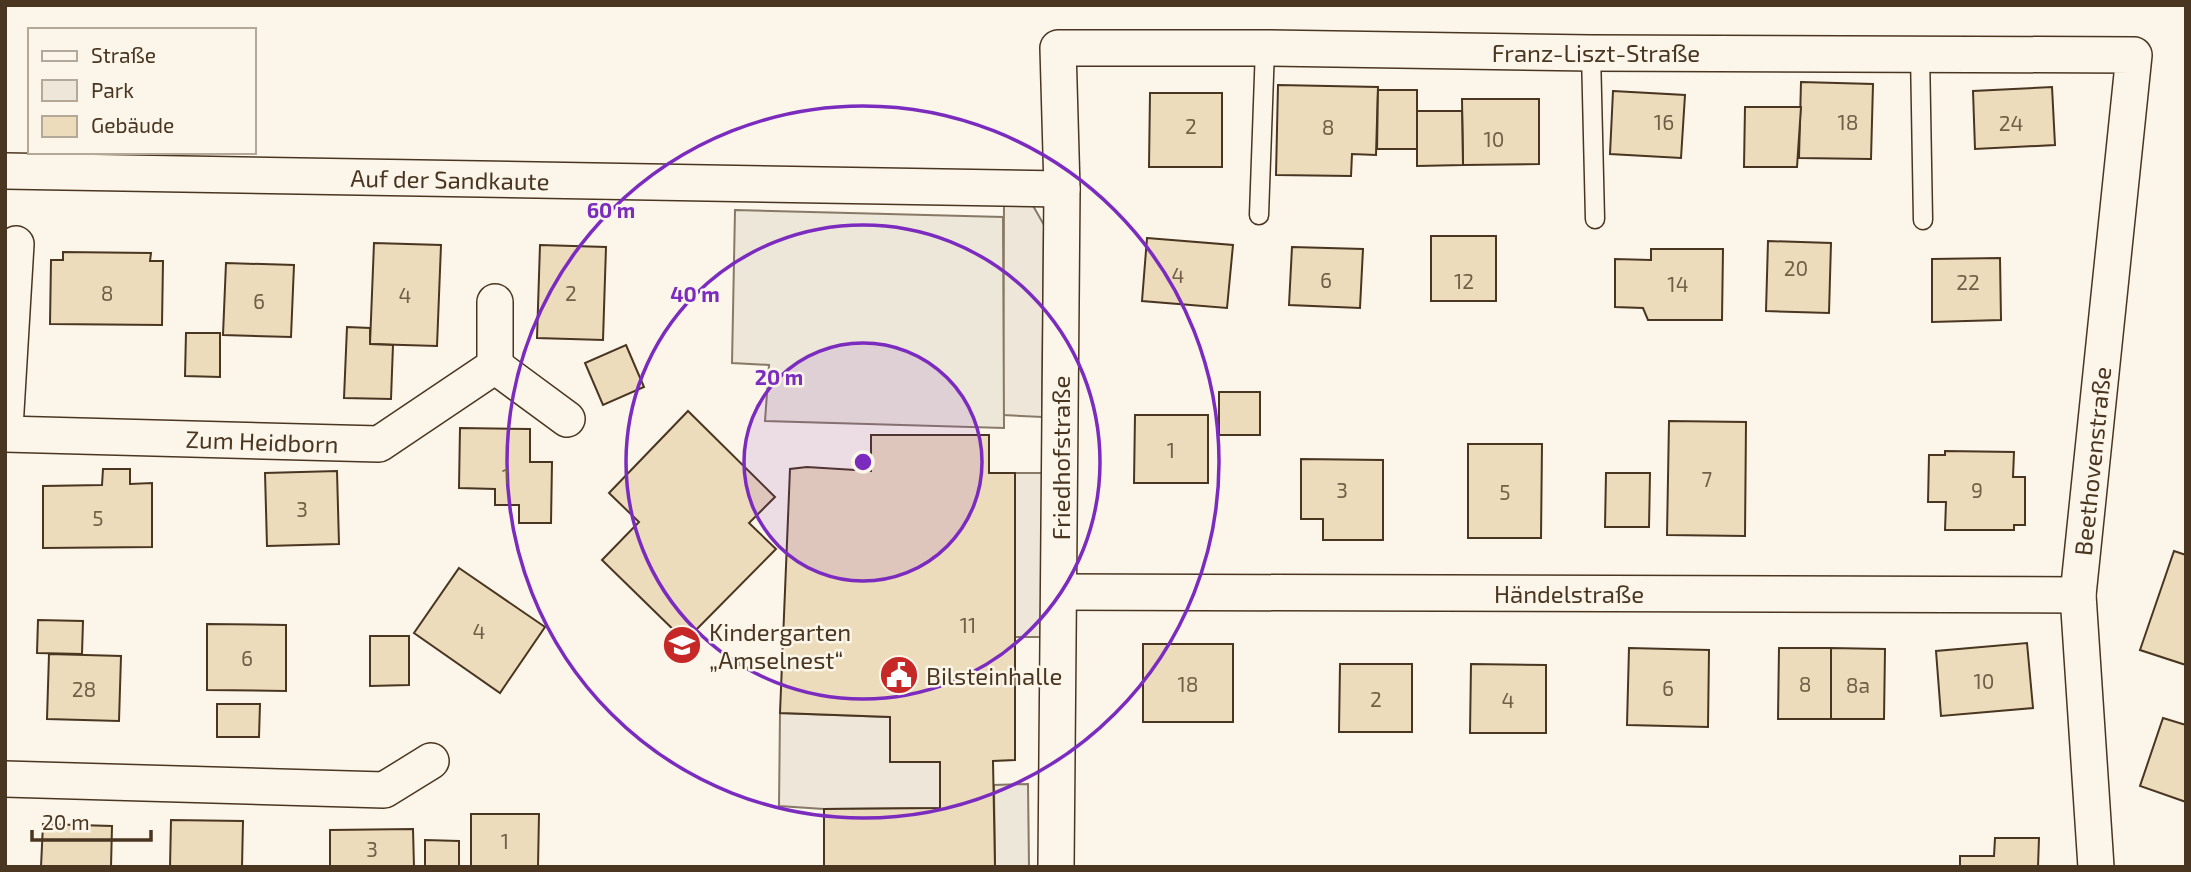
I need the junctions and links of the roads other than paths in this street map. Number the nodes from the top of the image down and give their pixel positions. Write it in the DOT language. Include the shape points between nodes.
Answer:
graph roads {
  1 [pos="1058,48"];
  2 [pos="1265,48"];
  3 [pos="1591,53"];
  4 [pos="1920,53"];
  5 [pos="2134,55"];
  6 [pos="5,171"];
  7 [pos="1062,189"];
  8 [pos="1259,215"];
  9 [pos="1595,219"];
  10 [pos="1923,220"];
  11 [pos="16,244"];
  12 [pos="495,302"];
  13 [pos="495,366"];
  14 [pos="6,416"];
  15 [pos="567,419"];
  16 [pos="1059,592"];
  17 [pos="2078,595"];
  18 [pos="431,761"];
  19 [pos="5,779"];
  20 [pos="1056,867"];
  21 [pos="2096,867"];
  1 -- 2 [label="street, Franz-Liszt-Straße"];
  1 -- 7 [label="street, Friedhofstraße"];
  2 -- 3 [label="street, Franz-Liszt-Straße"];
  2 -- 8 [label="lane"];
  3 -- 4 [label="street, Franz-Liszt-Straße"];
  3 -- 9 [label="lane"];
  4 -- 5 [label="street, Franz-Liszt-Straße"];
  4 -- 10 [label="lane"];
  5 -- 17 [label="street, Beethovenstraße"];
  6 -- 7 [label="street, Auf der Sandkaute"];
  7 -- 16 [label="street, Friedhofstraße"];
  11 -- 14 [label="street"];
  12 -- 13 [label="street"];
  13 -- 14 [label="street, Zum Heidborn" via="379,444"];
  13 -- 15 [label="street"];
  16 -- 17 [label="street, Händelstraße"];
  16 -- 20 [label="street, Friedhofstraße"];
  17 -- 21 [label="street, Beethovenstraße"];
  18 -- 19 [label="street" via="384,790"];
}
